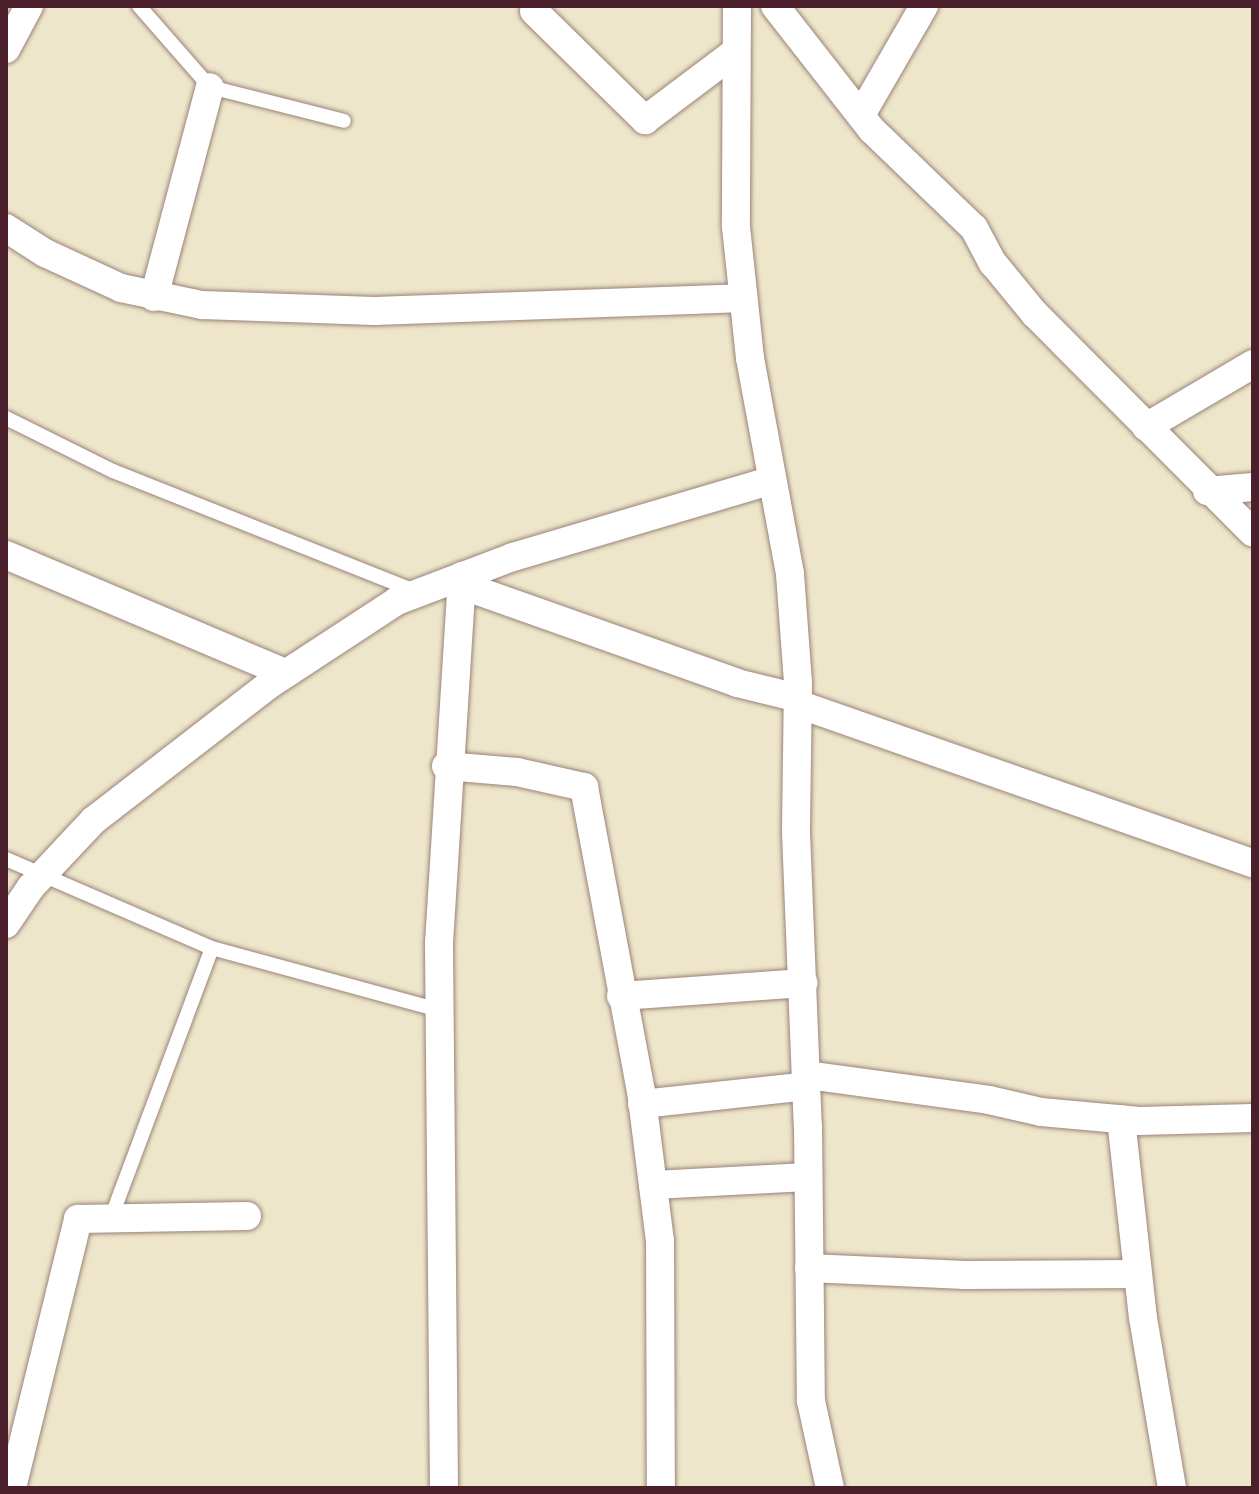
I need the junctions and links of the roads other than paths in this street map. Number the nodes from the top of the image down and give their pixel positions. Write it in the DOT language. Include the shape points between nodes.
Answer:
graph roads {
  1 [pos="29,6"];
  2 [pos="139,6"];
  3 [pos="737,6"];
  4 [pos="775,6"];
  5 [pos="924,6"];
  6 [pos="534,11"];
  7 [pos="6,49"];
  8 [pos="734,53"];
  9 [pos="210,87"];
  10 [pos="861,115"];
  11 [pos="344,121"];
  12 [pos="6,228"];
  13 [pos="154,297"];
  14 [pos="743,298"];
  15 [pos="1253,364"];
  16 [pos="6,418"];
  17 [pos="1146,427"];
  18 [pos="770,481"];
  19 [pos="1253,487"];
  20 [pos="1207,491"];
  21 [pos="1253,533"];
  22 [pos="6,555"];
  23 [pos="461,580"];
  24 [pos="418,593"];
  25 [pos="286,673"];
  26 [pos="798,701"];
  27 [pos="446,766"];
  28 [pos="6,859"];
  29 [pos="1253,863"];
  30 [pos="43,875"];
  31 [pos="6,924"];
  32 [pos="212,948"];
  33 [pos="804,983"];
  34 [pos="621,996"];
  35 [pos="438,1010"];
  36 [pos="807,1080"];
  37 [pos="642,1104"];
  38 [pos="1253,1118"];
  39 [pos="1121,1119"];
  40 [pos="808,1177"];
  41 [pos="653,1185"];
  42 [pos="247,1216"];
  43 [pos="111,1218"];
  44 [pos="809,1268"];
  45 [pos="1138,1274"];
  46 [pos="12,1488"];
  47 [pos="444,1488"];
  48 [pos="661,1488"];
  49 [pos="830,1488"];
  50 [pos="1172,1488"];
  1 -- 7 [label="street"];
  2 -- 9 [label="lane"];
  3 -- 8 [label="street"];
  4 -- 10 [label="street"];
  5 -- 10 [label="street"];
  6 -- 8 [label="street" via="645,120"];
  8 -- 14 [label="street" via="736,227"];
  9 -- 11 [label="lane"];
  9 -- 13 [label="street"];
  10 -- 17 [label="street" via="974,228 993,263 1034,313"];
  12 -- 13 [label="street" via="88,274"];
  13 -- 14 [label="street" via="283,312"];
  14 -- 18 [label="street"];
  15 -- 17 [label="street"];
  16 -- 24 [label="lane" via="113,471"];
  17 -- 20 [label="street"];
  18 -- 23 [label="street"];
  18 -- 26 [label="street" via="790,574"];
  19 -- 20 [label="street"];
  20 -- 21 [label="street"];
  22 -- 25 [label="street"];
  23 -- 24 [label="street"];
  23 -- 26 [label="street"];
  23 -- 27 [label="street"];
  24 -- 25 [label="street" via="397,601"];
  25 -- 30 [label="street" via="94,820"];
  26 -- 29 [label="street"];
  26 -- 33 [label="street" via="796,833"];
  27 -- 34 [label="street" via="517,772 584,787"];
  27 -- 35 [label="street"];
  28 -- 30 [label="lane"];
  30 -- 31 [label="street"];
  30 -- 32 [label="lane"];
  32 -- 35 [label="lane"];
  32 -- 43 [label="lane"];
  33 -- 34 [label="street"];
  33 -- 36 [label="street"];
  34 -- 37 [label="street"];
  35 -- 47 [label="street"];
  36 -- 37 [label="street"];
  36 -- 39 [label="street"];
  36 -- 40 [label="street"];
  37 -- 41 [label="street"];
  38 -- 39 [label="street"];
  39 -- 45 [label="street"];
  40 -- 41 [label="street"];
  40 -- 44 [label="street"];
  41 -- 48 [label="street" via="660,1241"];
  42 -- 43 [label="street"];
  43 -- 46 [label="street" via="78,1219"];
  44 -- 45 [label="street"];
  44 -- 49 [label="street" via="811,1401"];
  45 -- 50 [label="street"];
}
